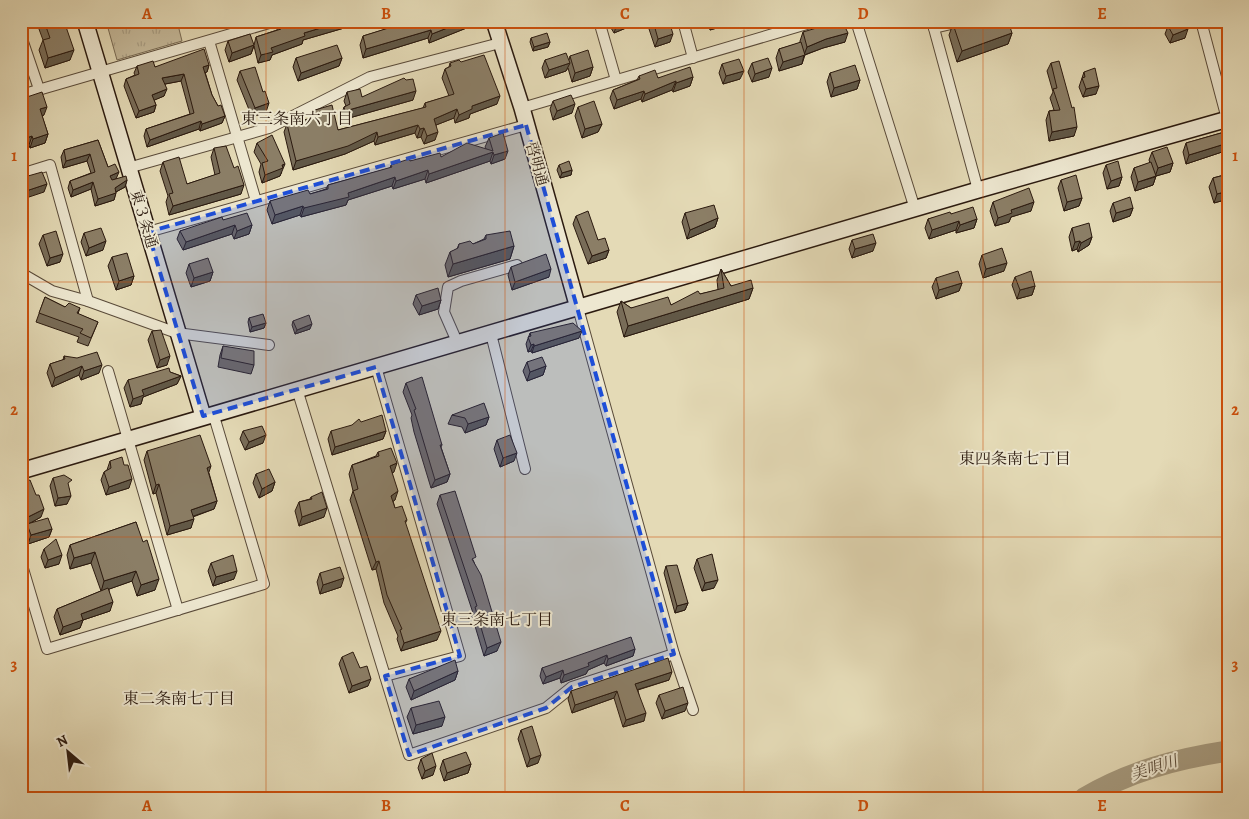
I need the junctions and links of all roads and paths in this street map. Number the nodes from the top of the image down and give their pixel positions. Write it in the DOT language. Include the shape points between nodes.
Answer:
graph roads {
  1 [pos="85,21"];
  2 [pos="276,21"];
  3 [pos="494,21"];
  4 [pos="599,21"];
  5 [pos="682,21"];
  6 [pos="817,21"];
  7 [pos="856,21"];
  8 [pos="964,21"];
  9 [pos="1200,21"];
  10 [pos="933,25"];
  11 [pos="21,36"];
  12 [pos="209,41"];
  13 [pos="500,43"];
  14 [pos="693,58"];
  15 [pos="100,73"];
  16 [pos="616,80"];
  17 [pos="39,89"];
  18 [pos="21,94"];
  19 [pos="522,108"];
  20 [pos="1227,119"];
  21 [pos="526,125"];
  22 [pos="236,138"];
  23 [pos="128,168"];
  24 [pos="21,174"];
  25 [pos="978,190"];
  26 [pos="256,201"];
  27 [pos="915,209"];
  28 [pos="148,232"];
  29 [pos="517,265"];
  30 [pos="21,273"];
  31 [pos="88,301"];
  32 [pos="578,308"];
  33 [pos="177,333"];
  34 [pos="490,334"];
  35 [pos="458,344"];
  36 [pos="269,346"];
  37 [pos="376,367"];
  38 [pos="108,371"];
  39 [pos="298,389"];
  40 [pos="208,414"];
  41 [pos="127,439"];
  42 [pos="525,469"];
  43 [pos="21,471"];
  44 [pos="21,562"];
  45 [pos="178,610"];
  46 [pos="674,654"];
  47 [pos="385,676"];
  48 [pos="693,710"];
  1 -- 15 [label="street, 東３条通"];
  2 -- 12 [label="street"];
  3 -- 13 [label="street, 啓明通"];
  4 -- 16 [label="street"];
  5 -- 14 [label="street"];
  6 -- 14 [label="street"];
  7 -- 27 [label="street"];
  8 -- 10 [label="street"];
  9 -- 20 [label="street"];
  10 -- 25 [label="street"];
  11 -- 17 [label="street"];
  12 -- 15 [label="street"];
  12 -- 22 [label="street"];
  13 -- 19 [label="street, 啓明通"];
  13 -- 22 [label="street" via="370,78 269,128"];
  14 -- 16 [label="street"];
  15 -- 17 [label="street"];
  15 -- 23 [label="street, 東３条通"];
  16 -- 19 [label="street"];
  17 -- 18 [label="street"];
  19 -- 21 [label="street, 啓明通"];
  20 -- 25 [label="street"];
  21 -- 26 [label="street"];
  21 -- 32 [label="street, 啓明通"];
  22 -- 23 [label="street"];
  22 -- 26 [label="street"];
  23 -- 28 [label="street, 東３条通"];
  24 -- 31 [label="street" via="50,165"];
  25 -- 27 [label="street"];
  26 -- 28 [label="street"];
  27 -- 32 [label="street"];
  28 -- 33 [label="street, 東３条通"];
  29 -- 35 [label="street" via="448,287 444,312"];
  30 -- 31 [label="street" via="52,291"];
  31 -- 33 [label="street"];
  32 -- 34 [label="street"];
  32 -- 46 [label="street"];
  33 -- 36 [label="street"];
  33 -- 40 [label="street, 東３条通"];
  34 -- 35 [label="street"];
  34 -- 42 [label="street"];
  35 -- 37 [label="street"];
  37 -- 39 [label="street"];
  37 -- 47 [label="street" via="460,656"];
  38 -- 41 [label="street"];
  39 -- 40 [label="street"];
  39 -- 47 [label="street"];
  40 -- 41 [label="street"];
  40 -- 45 [label="street" via="264,584"];
  41 -- 43 [label="street"];
  41 -- 45 [label="street"];
  44 -- 45 [label="street" via="46,649"];
  46 -- 47 [label="street" via="572,687 546,708 409,755"];
  46 -- 48 [label="street"];
}
